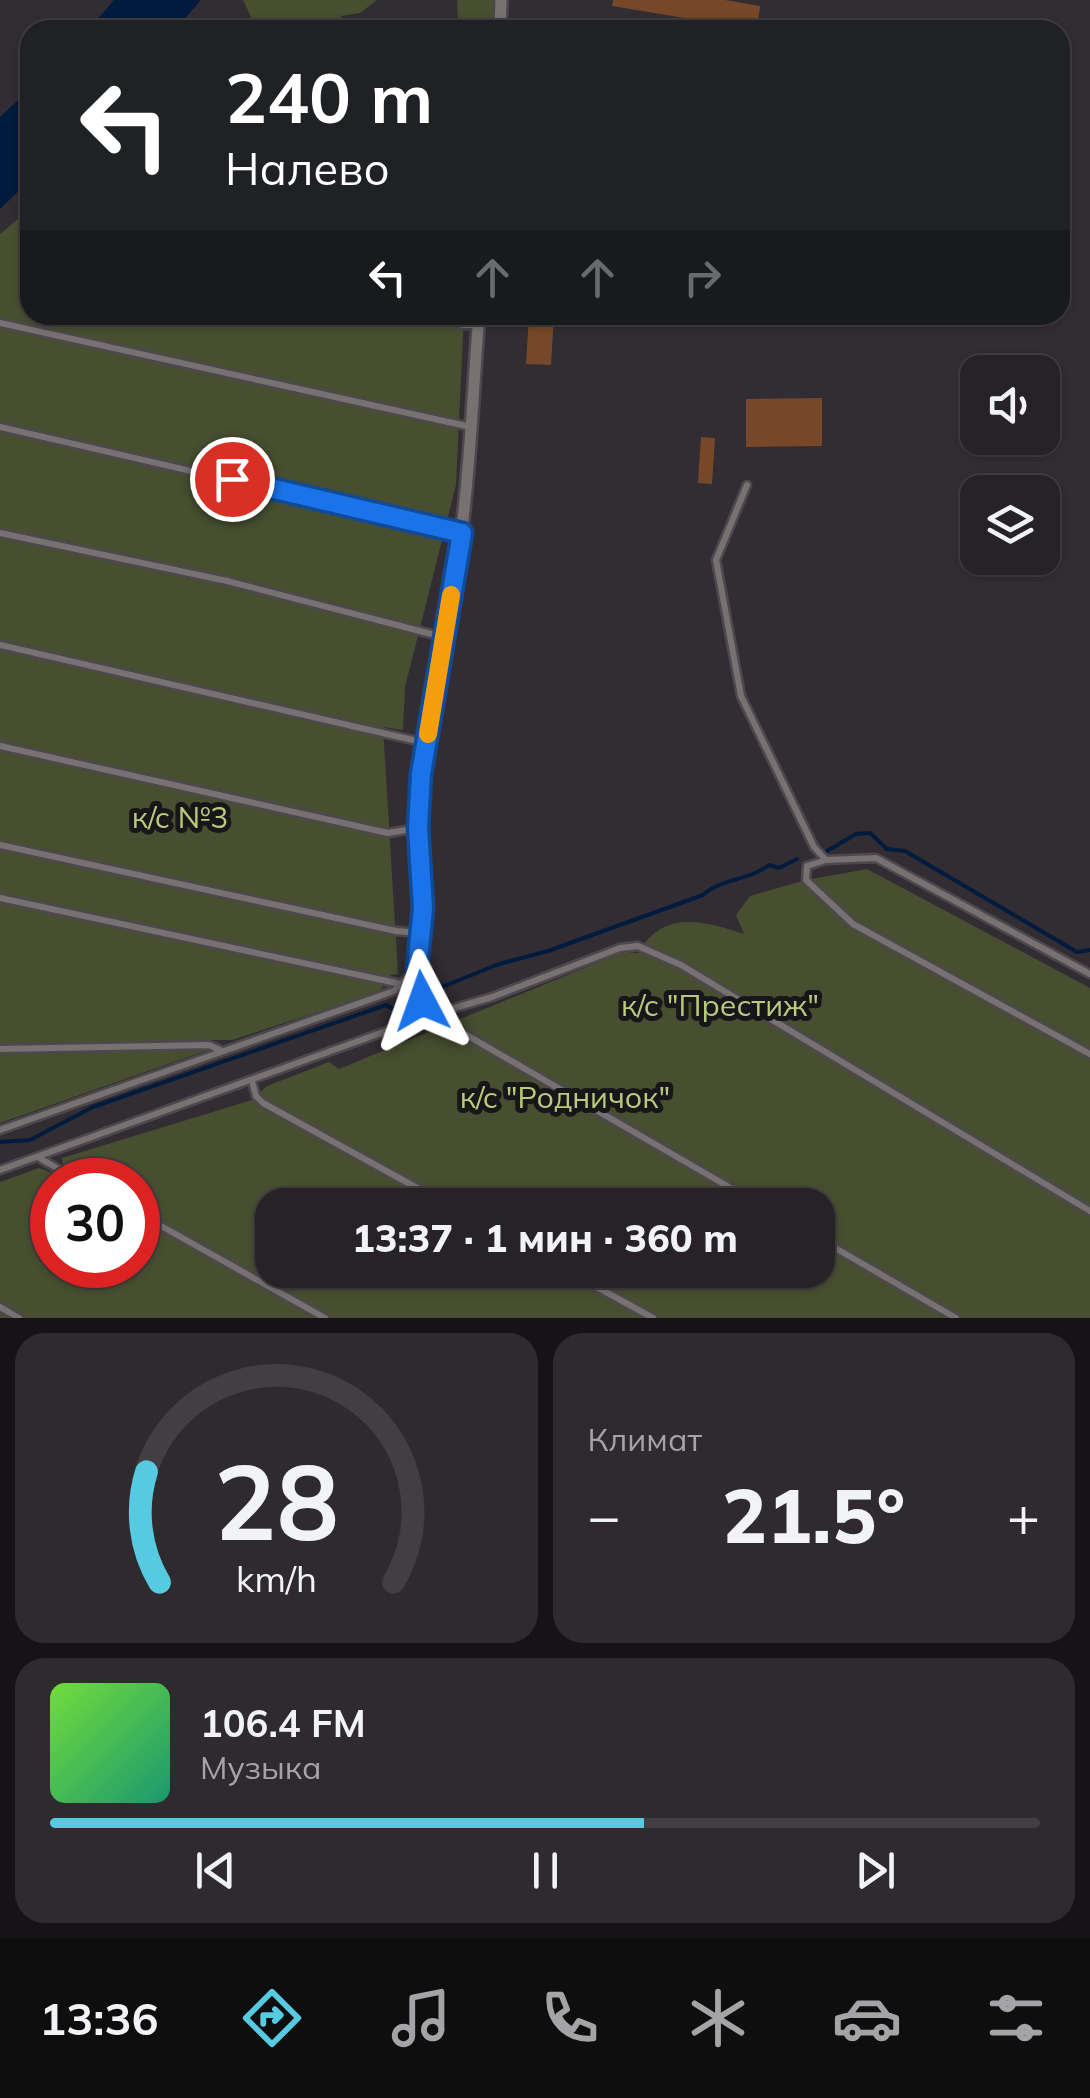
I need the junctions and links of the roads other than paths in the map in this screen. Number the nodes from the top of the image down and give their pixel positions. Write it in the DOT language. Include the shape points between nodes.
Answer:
graph roads {
  1 [pos="0,323"];
  2 [pos="478,325"];
  3 [pos="0,426"];
  4 [pos="472,428"];
  5 [pos="747,485"];
  6 [pos="0,533"];
  7 [pos="462,533"];
  8 [pos="444,638"];
  9 [pos="0,645"];
  10 [pos="426,743"];
  11 [pos="0,746"];
  12 [pos="418,828"];
  13 [pos="0,844"];
  14 [pos="826,860"];
  15 [pos="0,898"];
  16 [pos="420,933"];
  17 [pos="417,968"];
  18 [pos="1090,974"];
  19 [pos="401,984"];
  20 [pos="431,1015"];
  21 [pos="0,1050"];
  22 [pos="222,1050"];
  23 [pos="1090,1054"];
  24 [pos="252,1081"];
  25 [pos="0,1130"];
  26 [pos="37,1157"];
  27 [pos="0,1170"];
  28 [pos="417,1188"];
  29 [pos="731,1188"];
  30 [pos="1090,1211"];
  31 [pos="160,1226"];
  32 [pos="835,1248"];
  33 [pos="598,1288"];
  34 [pos="0,1308"];
  35 [pos="19,1318"];
  36 [pos="325,1318"];
  37 [pos="652,1318"];
  38 [pos="956,1318"];
  1 -- 4 [label="lane"];
  2 -- 4 [label="street"];
  3 -- 7 [label="lane"];
  4 -- 7 [label="street"];
  5 -- 14 [label="lane" via="716,560 741,696"];
  6 -- 8 [label="lane" via="227,581"];
  7 -- 8 [label="street"];
  8 -- 10 [label="street"];
  9 -- 10 [label="lane"];
  10 -- 12 [label="street"];
  11 -- 12 [label="lane" via="388,833"];
  12 -- 16 [label="street"];
  13 -- 16 [label="lane"];
  14 -- 18 [label="lane" via="876,858"];
  14 -- 23 [label="lane" via="807,866 806,880 853,924"];
  15 -- 19 [label="lane"];
  16 -- 17 [label="street"];
  17 -- 19 [label="lane"];
  17 -- 20 [label="street"];
  19 -- 22 [label="lane" via="394,992"];
  20 -- 24 [label="lane"];
  20 -- 29 [label="lane"];
  20 -- 30 [label="lane" via="620,948 642,947"];
  21 -- 22 [label="lane"];
  22 -- 25 [label="lane"];
  24 -- 26 [label="lane"];
  24 -- 28 [label="lane" via="263,1103"];
  26 -- 27 [label="lane"];
  31 -- 36 [label="lane"];
  32 -- 38 [label="lane"];
  33 -- 37 [label="lane"];
  34 -- 35 [label="lane"];
}
